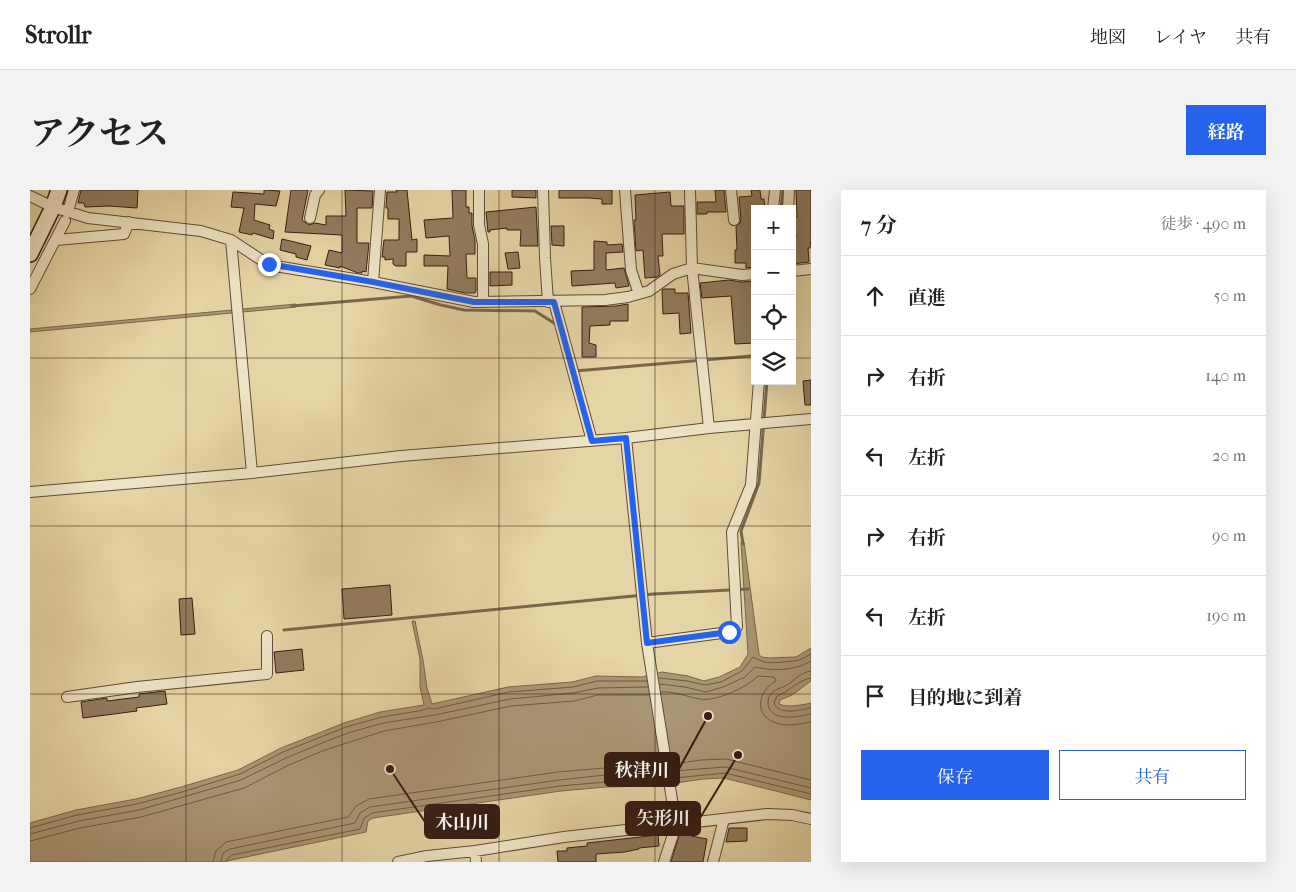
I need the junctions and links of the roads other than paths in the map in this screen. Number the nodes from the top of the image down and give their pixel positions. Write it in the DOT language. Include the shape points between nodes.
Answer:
graph roads {
  1 [pos="59,190"];
  2 [pos="74,190"];
  3 [pos="320,190"];
  4 [pos="380,190"];
  5 [pos="479,190"];
  6 [pos="543,190"];
  7 [pos="625,190"];
  8 [pos="690,190"];
  9 [pos="731,190"];
  10 [pos="775,190"];
  11 [pos="790,190"];
  12 [pos="30,196"];
  13 [pos="773,205"];
  14 [pos="788,205"];
  15 [pos="69,208"];
  16 [pos="51,211"];
  17 [pos="310,218"];
  18 [pos="734,220"];
  19 [pos="64,221"];
  20 [pos="129,222"];
  21 [pos="56,240"];
  22 [pos="231,240"];
  23 [pos="30,254"];
  24 [pos="692,268"];
  25 [pos="811,270"];
  26 [pos="796,271"];
  27 [pos="751,274"];
  28 [pos="373,282"];
  29 [pos="30,290"];
  30 [pos="638,294"];
  31 [pos="483,302"];
  32 [pos="551,302"];
  33 [pos="758,385"];
  34 [pos="811,419"];
  35 [pos="755,424"];
  36 [pos="708,428"];
  37 [pos="626,438"];
  38 [pos="592,441"];
  39 [pos="252,473"];
  40 [pos="30,492"];
  41 [pos="267,636"];
  42 [pos="647,643"];
  43 [pos="67,697"];
  44 [pos="724,819"];
  45 [pos="811,819"];
  46 [pos="676,825"];
  47 [pos="476,857"];
  48 [pos="398,862"];
  49 [pos="664,862"];
  50 [pos="713,862"];
  1 -- 16 [label="street"];
  2 -- 15 [label="street"];
  3 -- 17 [label="street" via="315,195"];
  4 -- 28 [label="street"];
  5 -- 31 [label="street"];
  6 -- 32 [label="street" via="544,258"];
  7 -- 30 [label="street" via="631,270"];
  8 -- 24 [label="street"];
  9 -- 18 [label="street"];
  10 -- 13 [label="street"];
  11 -- 14 [label="street"];
  12 -- 16 [label="street"];
  16 -- 20 [label="street"];
  16 -- 23 [label="street"];
  19 -- 21 [label="street"];
  20 -- 21 [label="street" via="124,234"];
  20 -- 22 [label="street" via="201,231"];
  21 -- 29 [label="street"];
  22 -- 28 [label="street" via="269,264"];
  22 -- 39 [label="street"];
  24 -- 27 [label="street"];
  24 -- 30 [label="street" via="673,274 649,291"];
  24 -- 36 [label="street"];
  25 -- 26 [label="street"];
  28 -- 31 [label="street"];
  30 -- 32 [label="street" via="606,300"];
  31 -- 32 [label="street"];
  32 -- 38 [label="street"];
  33 -- 35 [label="street"];
  34 -- 35 [label="street"];
  35 -- 36 [label="street"];
  35 -- 42 [label="street" via="751,485 732,532 737,627 729,632"];
  36 -- 37 [label="street"];
  37 -- 38 [label="street"];
  37 -- 42 [label="street"];
  38 -- 39 [label="street" via="401,456"];
  39 -- 40 [label="street"];
  41 -- 43 [label="street" via="267,674"];
  42 -- 46 [label="street"];
  44 -- 45 [label="street" via="767,814"];
  44 -- 46 [label="street"];
  44 -- 50 [label="street"];
  46 -- 47 [label="street" via="564,836"];
  46 -- 49 [label="street"];
  47 -- 48 [label="street" via="427,856"];
}
